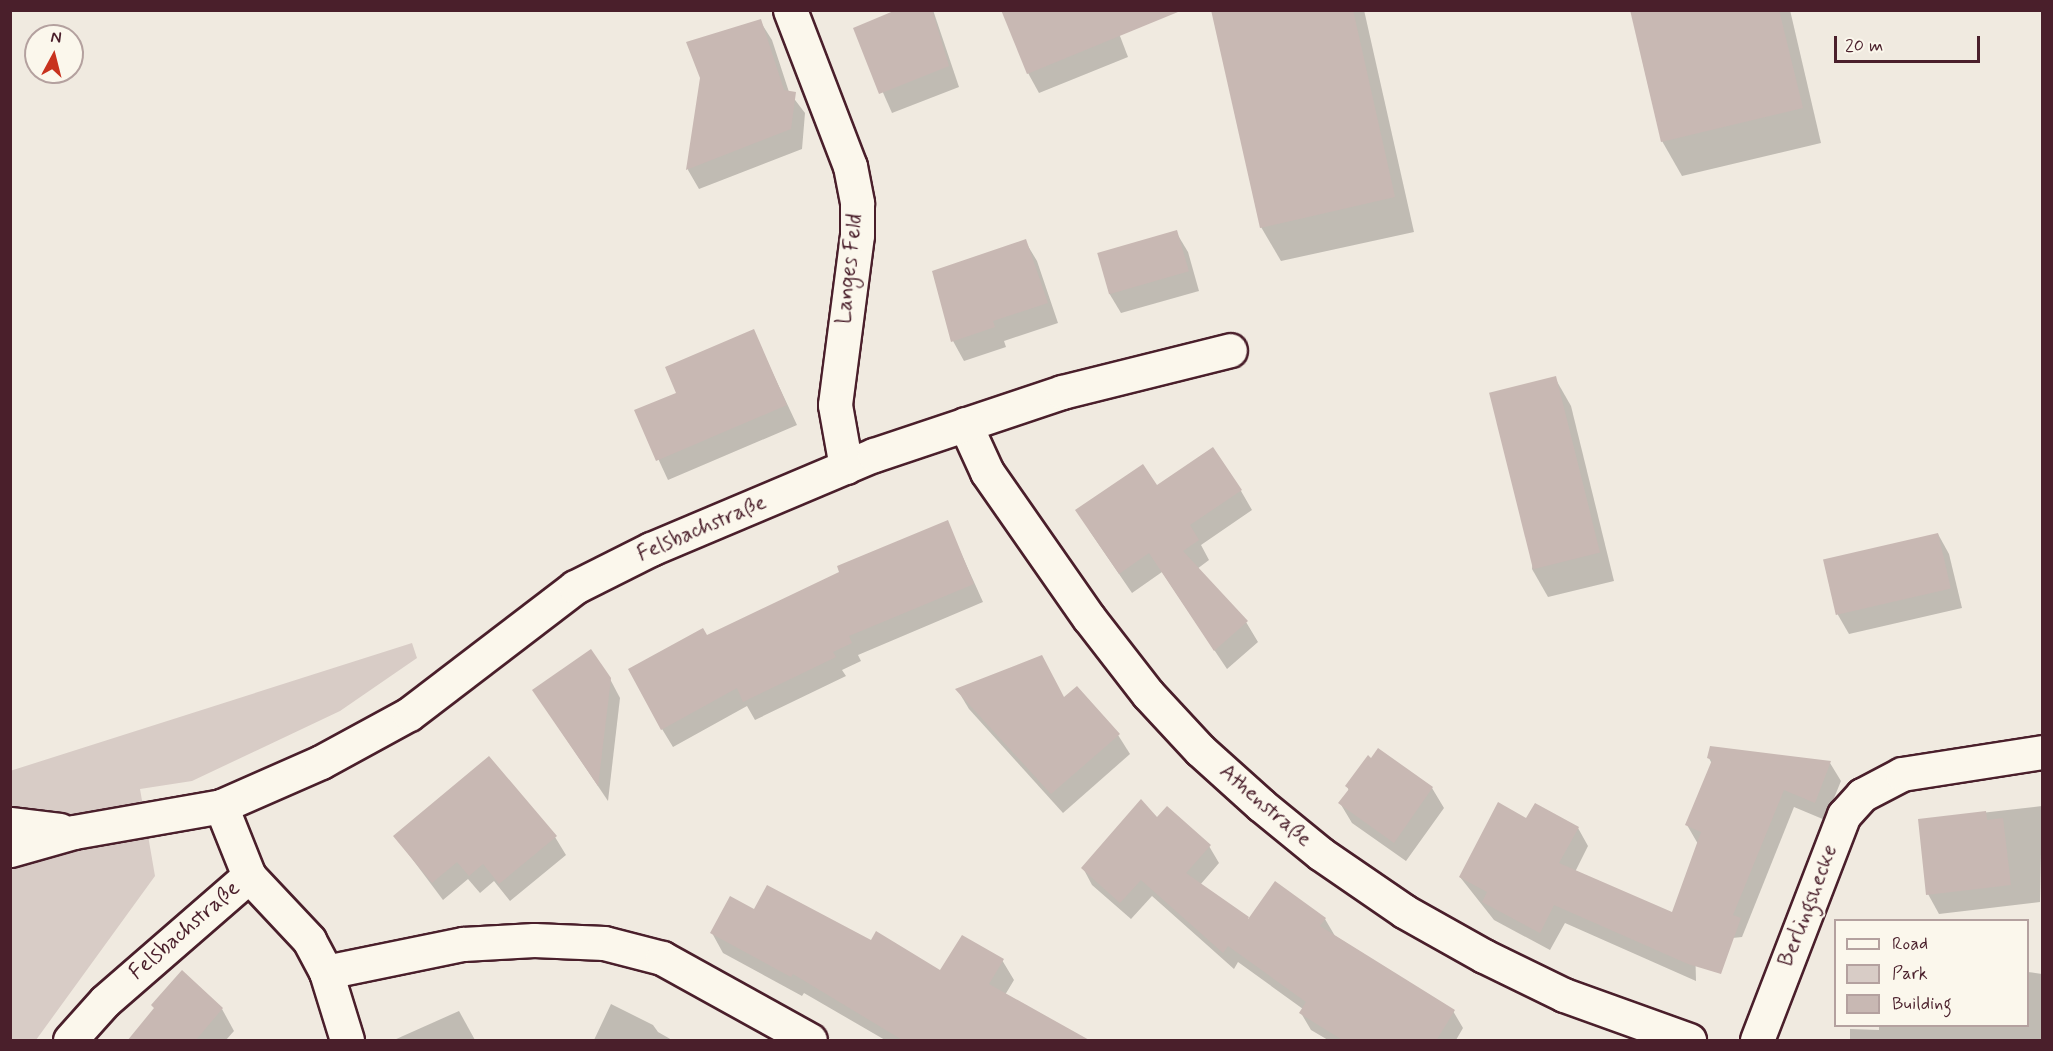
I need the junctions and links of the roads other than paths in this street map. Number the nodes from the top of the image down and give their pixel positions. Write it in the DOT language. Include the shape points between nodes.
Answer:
graph roads {
  1 [pos="790,10"];
  2 [pos="1230,350"];
  3 [pos="965,424"];
  4 [pos="846,467"];
  5 [pos="2043,752"];
  6 [pos="221,806"];
  7 [pos="10,824"];
  8 [pos="74,832"];
  9 [pos="10,850"];
  10 [pos="249,876"];
  11 [pos="326,972"];
  12 [pos="70,1041"];
  13 [pos="347,1041"];
  14 [pos="810,1041"];
  15 [pos="1689,1041"];
  16 [pos="1757,1041"];
  1 -- 4 [label="street, Langes Feld" via="850,166 857,203 857,235 835,405"];
  2 -- 3 [label="street, Felsbachstraße" via="1062,392"];
  3 -- 4 [label="street, Felsbachstraße"];
  3 -- 15 [label="street, Athenstraße" via="987,472 1102,635 1148,694 1200,750 1260,805 1404,911 1484,956 1564,995"];
  4 -- 6 [label="street, Felsbachstraße" via="651,549 575,587 409,714 321,762"];
  5 -- 16 [label="street, Berlingshecke" via="1902,774 1879,784 1844,815"];
  6 -- 8 [label="street, Felsbachstraße"];
  6 -- 10 [label="street, Felsbachstraße"];
  7 -- 8 [label="street, Felsbachstraße"];
  8 -- 9 [label="street, Felsbachstraße"];
  10 -- 11 [label="street" via="309,940"];
  10 -- 12 [label="street, Felsbachstraße" via="105,1001"];
  11 -- 13 [label="street"];
  11 -- 14 [label="street" via="463,944 534,940 604,943 662,958"];
}
